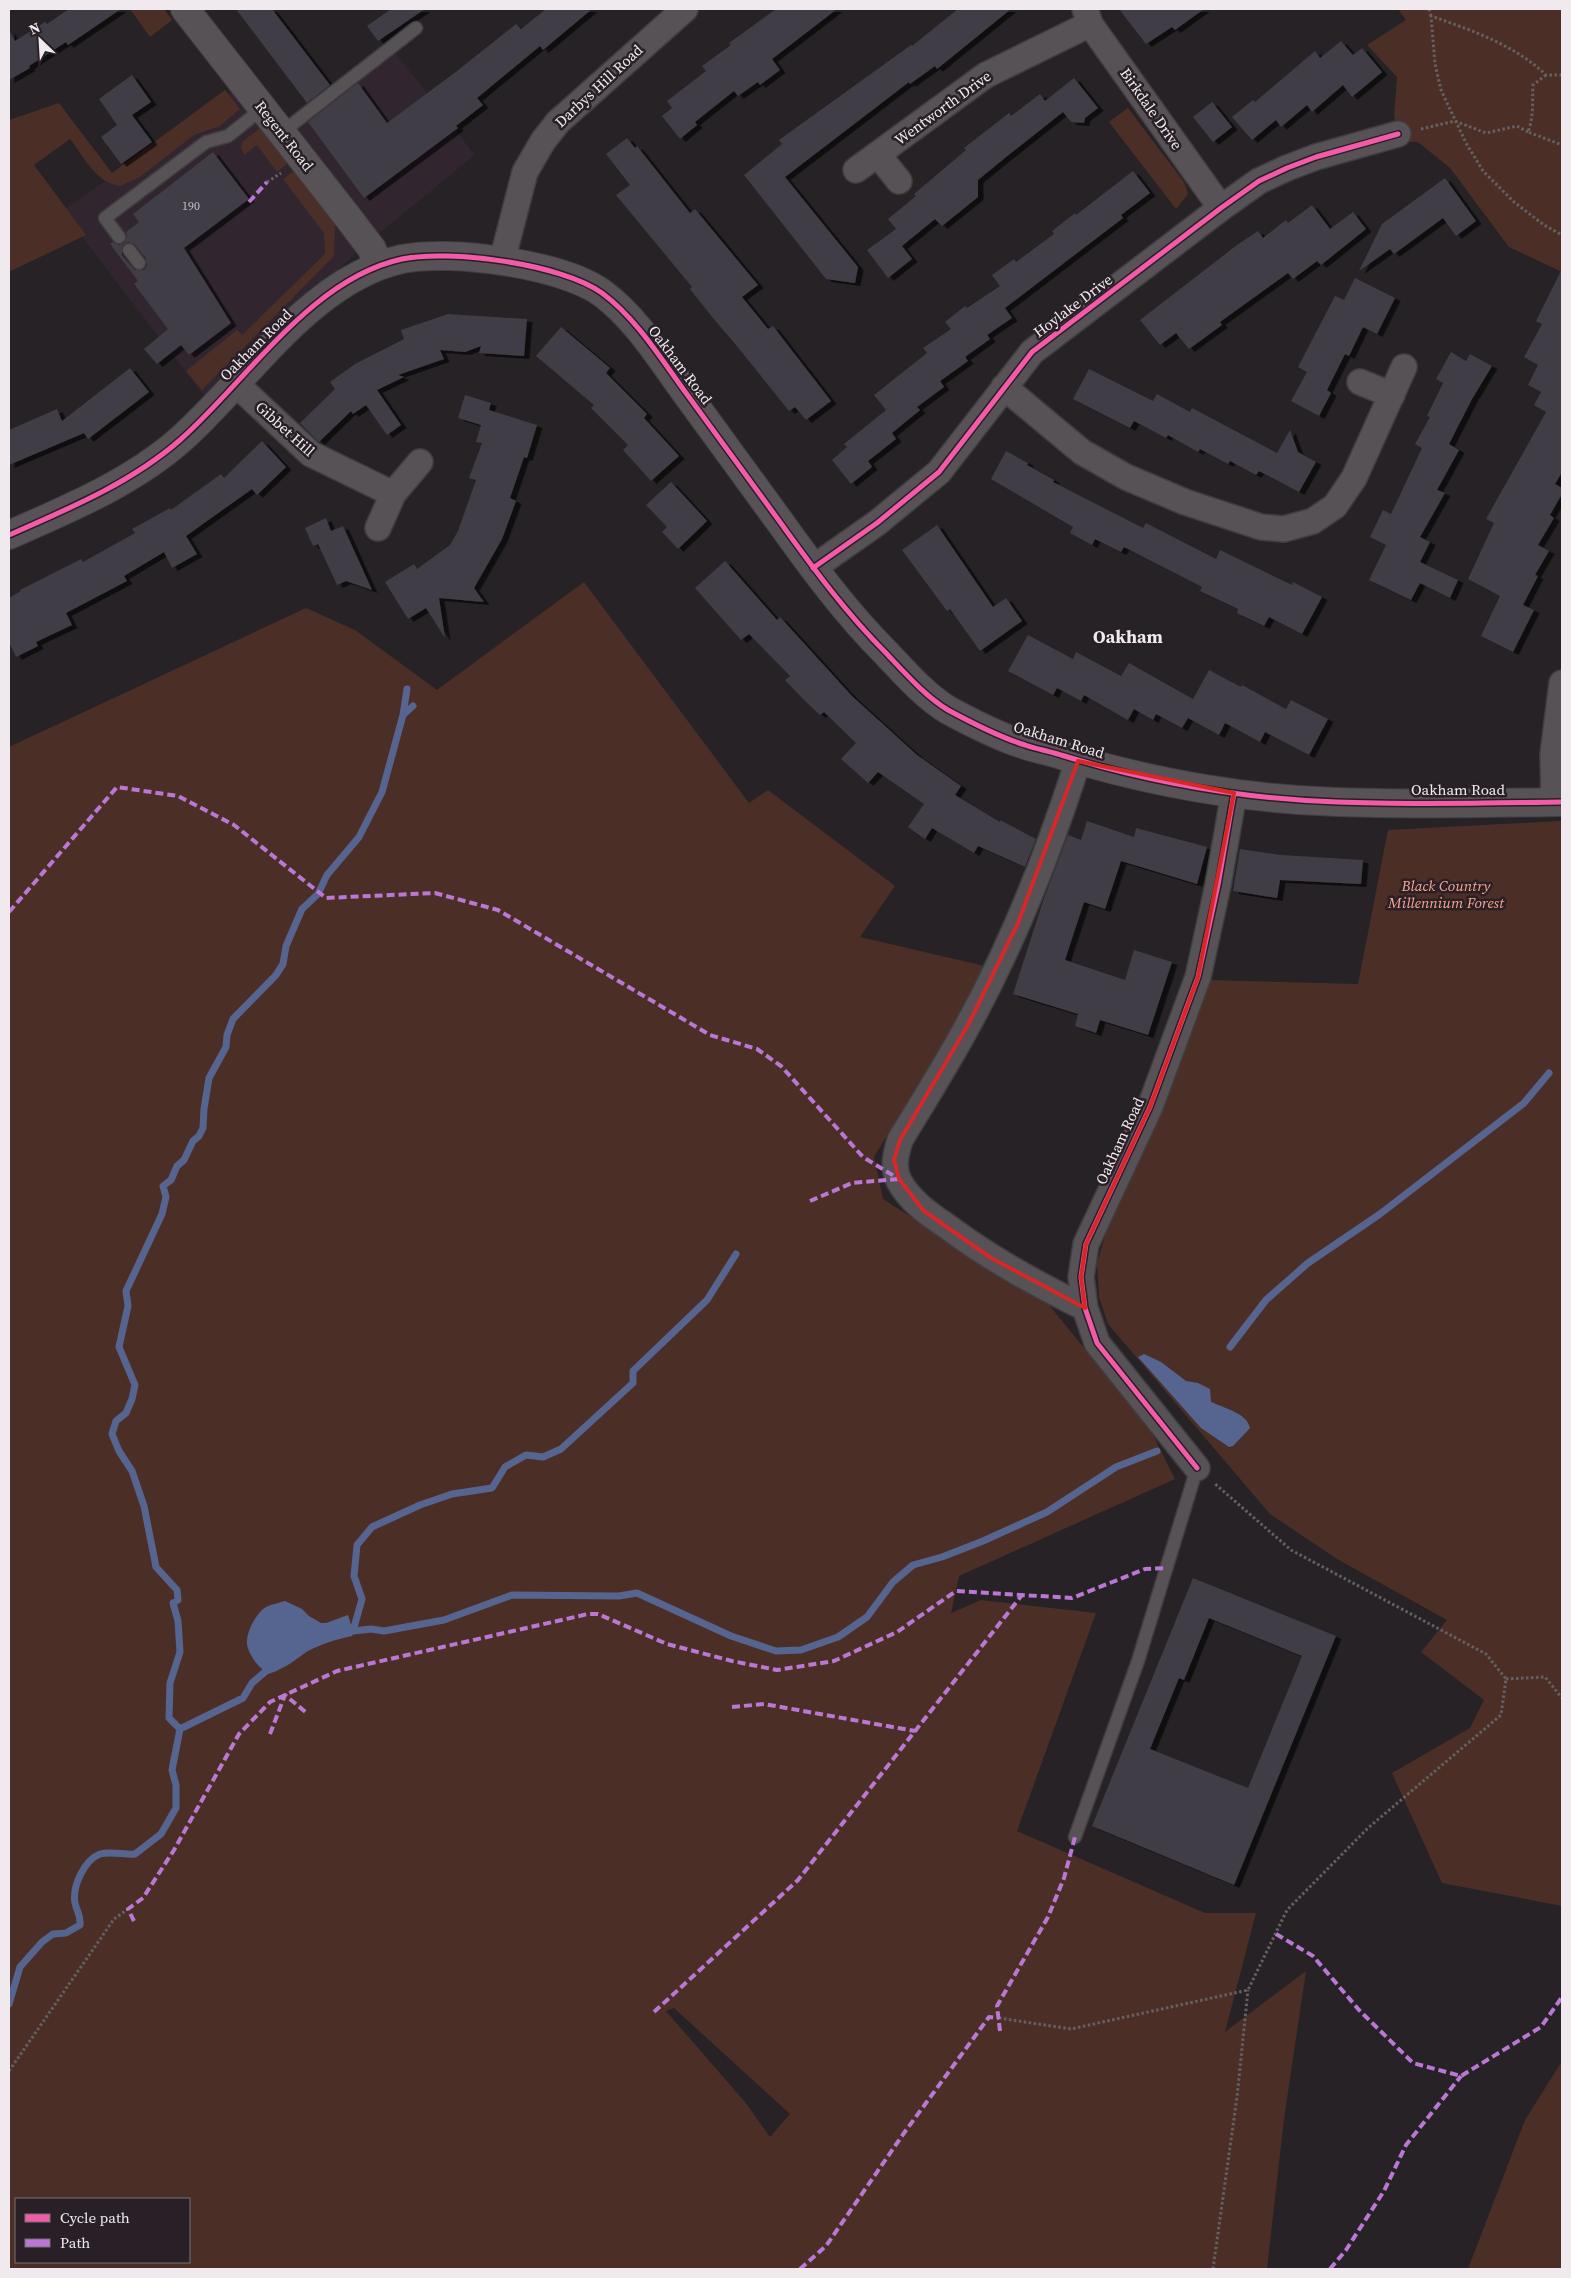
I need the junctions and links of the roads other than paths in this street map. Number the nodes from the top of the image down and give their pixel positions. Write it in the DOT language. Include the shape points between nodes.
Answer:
graph roads {
  1 [pos="185,9"];
  2 [pos="685,9"];
  3 [pos="1088,16"];
  4 [pos="416,28"];
  5 [pos="263,108"];
  6 [pos="281,133"];
  7 [pos="1398,134"];
  8 [pos="878,155"];
  9 [pos="856,170"];
  10 [pos="899,181"];
  11 [pos="1222,208"];
  12 [pos="120,237"];
  13 [pos="129,250"];
  14 [pos="502,261"];
  15 [pos="139,263"];
  16 [pos="378,266"];
  17 [pos="1404,368"];
  18 [pos="1360,382"];
  19 [pos="235,383"];
  20 [pos="1004,387"];
  21 [pos="1392,395"];
  22 [pos="420,462"];
  23 [pos="393,494"];
  24 [pos="378,528"];
  25 [pos="9,535"];
  26 [pos="813,568"];
  27 [pos="1562,683"];
  28 [pos="1078,761"];
  29 [pos="1234,793"];
  30 [pos="1558,802"];
  31 [pos="1085,1308"];
  32 [pos="1197,1468"];
  33 [pos="1075,1837"];
  1 -- 5 [label="street, Regent Road"];
  2 -- 14 [label="street, Darbys Hill Road" via="558,122 543,141 525,172"];
  3 -- 8 [label="street, Wentworth Drive" via="986,75"];
  3 -- 11 [label="street, Birkdale Drive"];
  4 -- 6 [label="lane"];
  5 -- 6 [label="street, Regent Road"];
  5 -- 12 [label="lane" via="228,136 206,142 105,218"];
  6 -- 16 [label="street, Regent Road" via="372,249"];
  7 -- 11 [label="street, Hoylake Drive" via="1287,168 1258,182"];
  8 -- 9 [label="street, Wentworth Drive"];
  8 -- 10 [label="street, Wentworth Drive"];
  11 -- 20 [label="street, Hoylake Drive" via="1032,352"];
  13 -- 15 [label="lane"];
  14 -- 16 [label="street, Oakham Road" via="406,258"];
  14 -- 26 [label="street, Oakham Road" via="576,280 614,303 646,339"];
  16 -- 19 [label="street, Oakham Road" via="333,290"];
  17 -- 21 [label="street"];
  18 -- 21 [label="street"];
  19 -- 23 [label="street, Gibbet Hill" via="311,454"];
  19 -- 25 [label="street, Oakham Road" via="183,437 152,463 67,509"];
  20 -- 21 [label="street" via="1082,452 1126,477 1185,502 1261,527 1284,529 1313,522 1334,506 1354,478"];
  20 -- 26 [label="street, Hoylake Drive" via="939,472 877,523"];
  22 -- 23 [label="street"];
  23 -- 24 [label="street"];
  26 -- 28 [label="street, Oakham Road" via="867,635 906,675 944,707 1023,745"];
  27 -- 30 [label="street" via="1553,754"];
  28 -- 29 [label="street, Oakham Road"];
  28 -- 31 [label="street, Oakham Road" via="1061,815 1018,923 968,1025 900,1140 894,1160 898,1179 924,1211 991,1258"];
  29 -- 30 [label="street, Oakham Road" via="1334,802"];
  29 -- 31 [label="street, Oakham Road" via="1198,977 1150,1107 1086,1244 1081,1277"];
  31 -- 32 [label="street, Oakham Road" via="1097,1343"];
  32 -- 33 [label="lane" via="1138,1661"];
}
